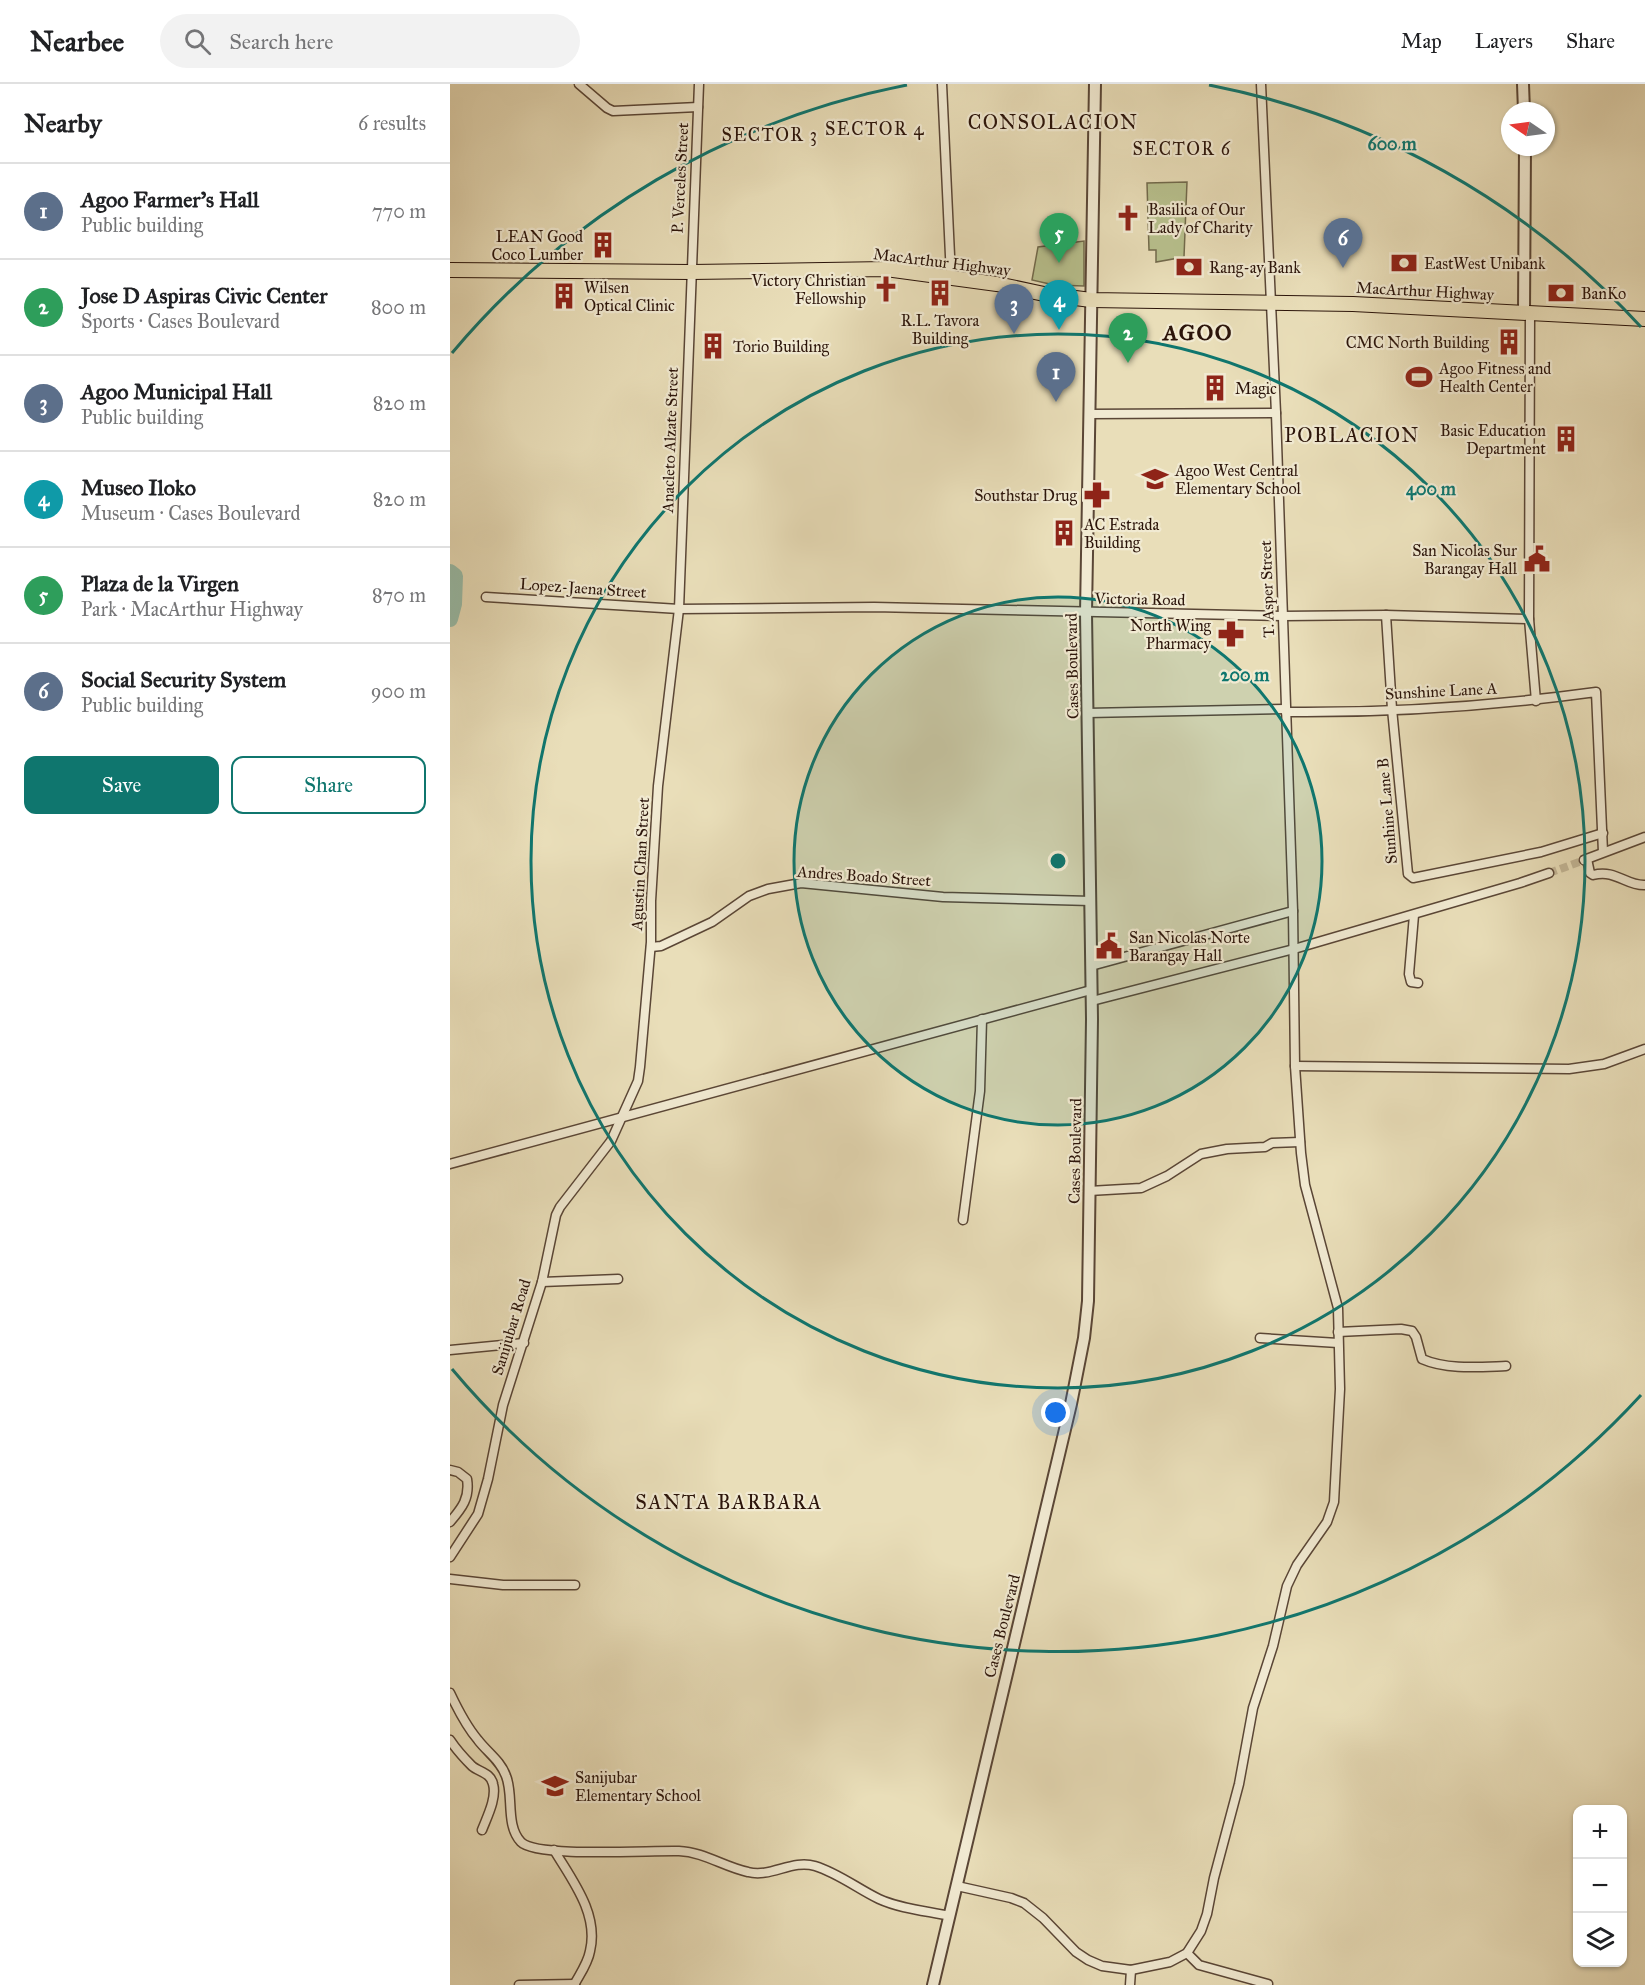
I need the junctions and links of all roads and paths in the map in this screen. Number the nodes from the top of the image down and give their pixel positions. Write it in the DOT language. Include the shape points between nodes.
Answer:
graph roads {
  1 [pos="579,84"];
  2 [pos="699,84"];
  3 [pos="942,84"];
  4 [pos="1095,84"];
  5 [pos="1261,84"];
  6 [pos="1523,84"];
  7 [pos="1524,102"];
  8 [pos="698,107"];
  9 [pos="1525,156"];
  10 [pos="450,270"];
  11 [pos="691,272"];
  12 [pos="951,277"];
  13 [pos="1091,300"];
  14 [pos="1271,303"];
  15 [pos="1527,312"];
  16 [pos="1645,319"];
  17 [pos="1276,413"];
  18 [pos="1089,414"];
  19 [pos="486,597"];
  20 [pos="679,609"];
  21 [pos="1086,613"];
  22 [pos="1386,615"];
  23 [pos="1283,616"];
  24 [pos="1529,619"];
  25 [pos="1536,700"];
  26 [pos="1392,709"];
  27 [pos="1286,711"];
  28 [pos="1088,713"];
  29 [pos="1603,832"];
  30 [pos="1645,837"];
  31 [pos="1603,852"];
  32 [pos="1549,873"];
  33 [pos="1645,885"];
  34 [pos="1091,901"];
  35 [pos="1293,911"];
  36 [pos="1414,915"];
  37 [pos="651,947"];
  38 [pos="1294,949"];
  39 [pos="1091,966"];
  40 [pos="1418,983"];
  41 [pos="1092,995"];
  42 [pos="982,1018"];
  43 [pos="1645,1049"];
  44 [pos="1295,1066"];
  45 [pos="621,1116"];
  46 [pos="1300,1142"];
  47 [pos="450,1164"];
  48 [pos="1089,1191"];
  49 [pos="963,1220"];
  50 [pos="618,1279"];
  51 [pos="542,1282"];
  52 [pos="1338,1332"];
  53 [pos="1260,1338"];
  54 [pos="524,1343"];
  55 [pos="1338,1343"];
  56 [pos="450,1350"];
  57 [pos="1506,1366"];
  58 [pos="450,1470"];
  59 [pos="450,1522"];
  60 [pos="450,1557"];
  61 [pos="450,1579"];
  62 [pos="574,1585"];
  63 [pos="450,1693"];
  64 [pos="450,1740"];
  65 [pos="482,1830"];
  66 [pos="554,1850"];
  67 [pos="957,1886"];
  68 [pos="950,1916"];
  69 [pos="1188,1953"];
  70 [pos="1131,1970"];
  71 [pos="575,1984"];
  72 [pos="1268,1984"];
  73 [pos="519,1985"];
  74 [pos="933,1985"];
  75 [pos="1130,1985"];
  1 -- 8 [label="street" via="613,111"];
  2 -- 8 [label="street, P. Verceles Street"];
  3 -- 12 [label="street"];
  4 -- 13 [label="street, Cases Boulevard"];
  5 -- 14 [label="street, T. Asper Street"];
  6 -- 7 [label="street"];
  8 -- 11 [label="street, P. Verceles Street"];
  9 -- 15 [label="street"];
  10 -- 11 [label="highway, MacArthur Highway"];
  11 -- 12 [label="highway, MacArthur Highway" via="886,269"];
  11 -- 20 [label="street, Anacleto Alzate Street"];
  12 -- 13 [label="highway, MacArthur Highway"];
  13 -- 14 [label="highway, MacArthur Highway"];
  13 -- 18 [label="street, Cases Boulevard"];
  14 -- 15 [label="highway, MacArthur Highway"];
  14 -- 17 [label="street, T. Asper Street"];
  15 -- 16 [label="highway, MacArthur Highway"];
  15 -- 24 [label="street"];
  17 -- 18 [label="street"];
  17 -- 23 [label="street, T. Asper Street"];
  18 -- 21 [label="street, Cases Boulevard"];
  19 -- 20 [label="street, Lopez-Jaena Street"];
  20 -- 21 [label="street, Victoria Road"];
  20 -- 37 [label="street, Agustin Chan Street" via="658,786"];
  21 -- 23 [label="street, Victoria Road"];
  21 -- 28 [label="street, Cases Boulevard"];
  22 -- 23 [label="street, Victoria Road"];
  22 -- 24 [label="street, Victoria Road"];
  22 -- 26 [label="street, Sunhine Lane B"];
  23 -- 27 [label="street, T. Asper Street"];
  24 -- 25 [label="street"];
  25 -- 26 [label="street, Sunshine Lane A"];
  25 -- 29 [label="street, Sunshine Lane A" via="1596,692"];
  26 -- 27 [label="street, Sunshine Lane A"];
  26 -- 29 [label="street, Sunhine Lane B" via="1406,862 1413,878 1541,852"];
  27 -- 28 [label="street, Sunshine Lane A"];
  27 -- 35 [label="street, T. Asper Street"];
  28 -- 34 [label="street, Cases Boulevard"];
  29 -- 31 [label="street"];
  30 -- 31 [label="street"];
  31 -- 33 [label="street" via="1584,860 1590,873 1607,873"];
  32 -- 36 [label="street"];
  34 -- 37 [label="street, Andres Boado Street" via="943,897 801,883 749,896 704,925"];
  34 -- 39 [label="street, Cases Boulevard"];
  35 -- 38 [label="street, T. Asper Street"];
  35 -- 39 [label="street"];
  36 -- 38 [label="street"];
  36 -- 40 [label="street" via="1409,974 1411,982"];
  37 -- 45 [label="street, Agustin Chan Street" via="638,1081"];
  38 -- 41 [label="street"];
  38 -- 44 [label="street, T. Asper Street"];
  39 -- 41 [label="street, Cases Boulevard"];
  41 -- 42 [label="street"];
  41 -- 48 [label="street, Cases Boulevard"];
  42 -- 45 [label="street"];
  42 -- 49 [label="street" via="980,1091"];
  43 -- 44 [label="street" via="1604,1064 1569,1069"];
  44 -- 46 [label="street, T. Asper Street"];
  45 -- 47 [label="street"];
  45 -- 51 [label="street, Sanijubar Road" via="611,1142 556,1215"];
  46 -- 48 [label="street" via="1202,1154 1141,1188"];
  46 -- 52 [label="street, T. Asper Street" via="1305,1185 1338,1308"];
  48 -- 67 [label="street, Cases Boulevard" via="1088,1309 1084,1338"];
  50 -- 51 [label="street"];
  51 -- 54 [label="street, Sanijubar Road"];
  52 -- 55 [label="street, T. Asper Street"];
  52 -- 57 [label="street" via="1412,1330 1422,1359 1430,1363"];
  53 -- 55 [label="street"];
  54 -- 56 [label="street"];
  54 -- 60 [label="street, Sanijubar Road" via="503,1405 478,1514"];
  55 -- 69 [label="street, T. Asper Street" via="1340,1389 1334,1502 1327,1522 1287,1586 1253,1708 1207,1914"];
  58 -- 59 [label="street" via="467,1479 468,1487 466,1503"];
  61 -- 62 [label="street" via="502,1585"];
  63 -- 66 [label="street" via="466,1724 506,1773 513,1821 521,1842 528,1847"];
  64 -- 65 [label="street" via="467,1761 493,1782"];
  66 -- 68 [label="street" via="693,1852 751,1873 804,1864 830,1872 883,1901"];
  66 -- 71 [label="street" via="584,1902 591,1924 590,1951"];
  67 -- 68 [label="street, Cases Boulevard"];
  67 -- 70 [label="street" via="1024,1903 1088,1960"];
  68 -- 74 [label="street, Cases Boulevard"];
  69 -- 70 [label="street" via="1170,1962"];
  69 -- 72 [label="street" via="1199,1965"];
  70 -- 75 [label="street"];
  71 -- 73 [label="street"];
}
